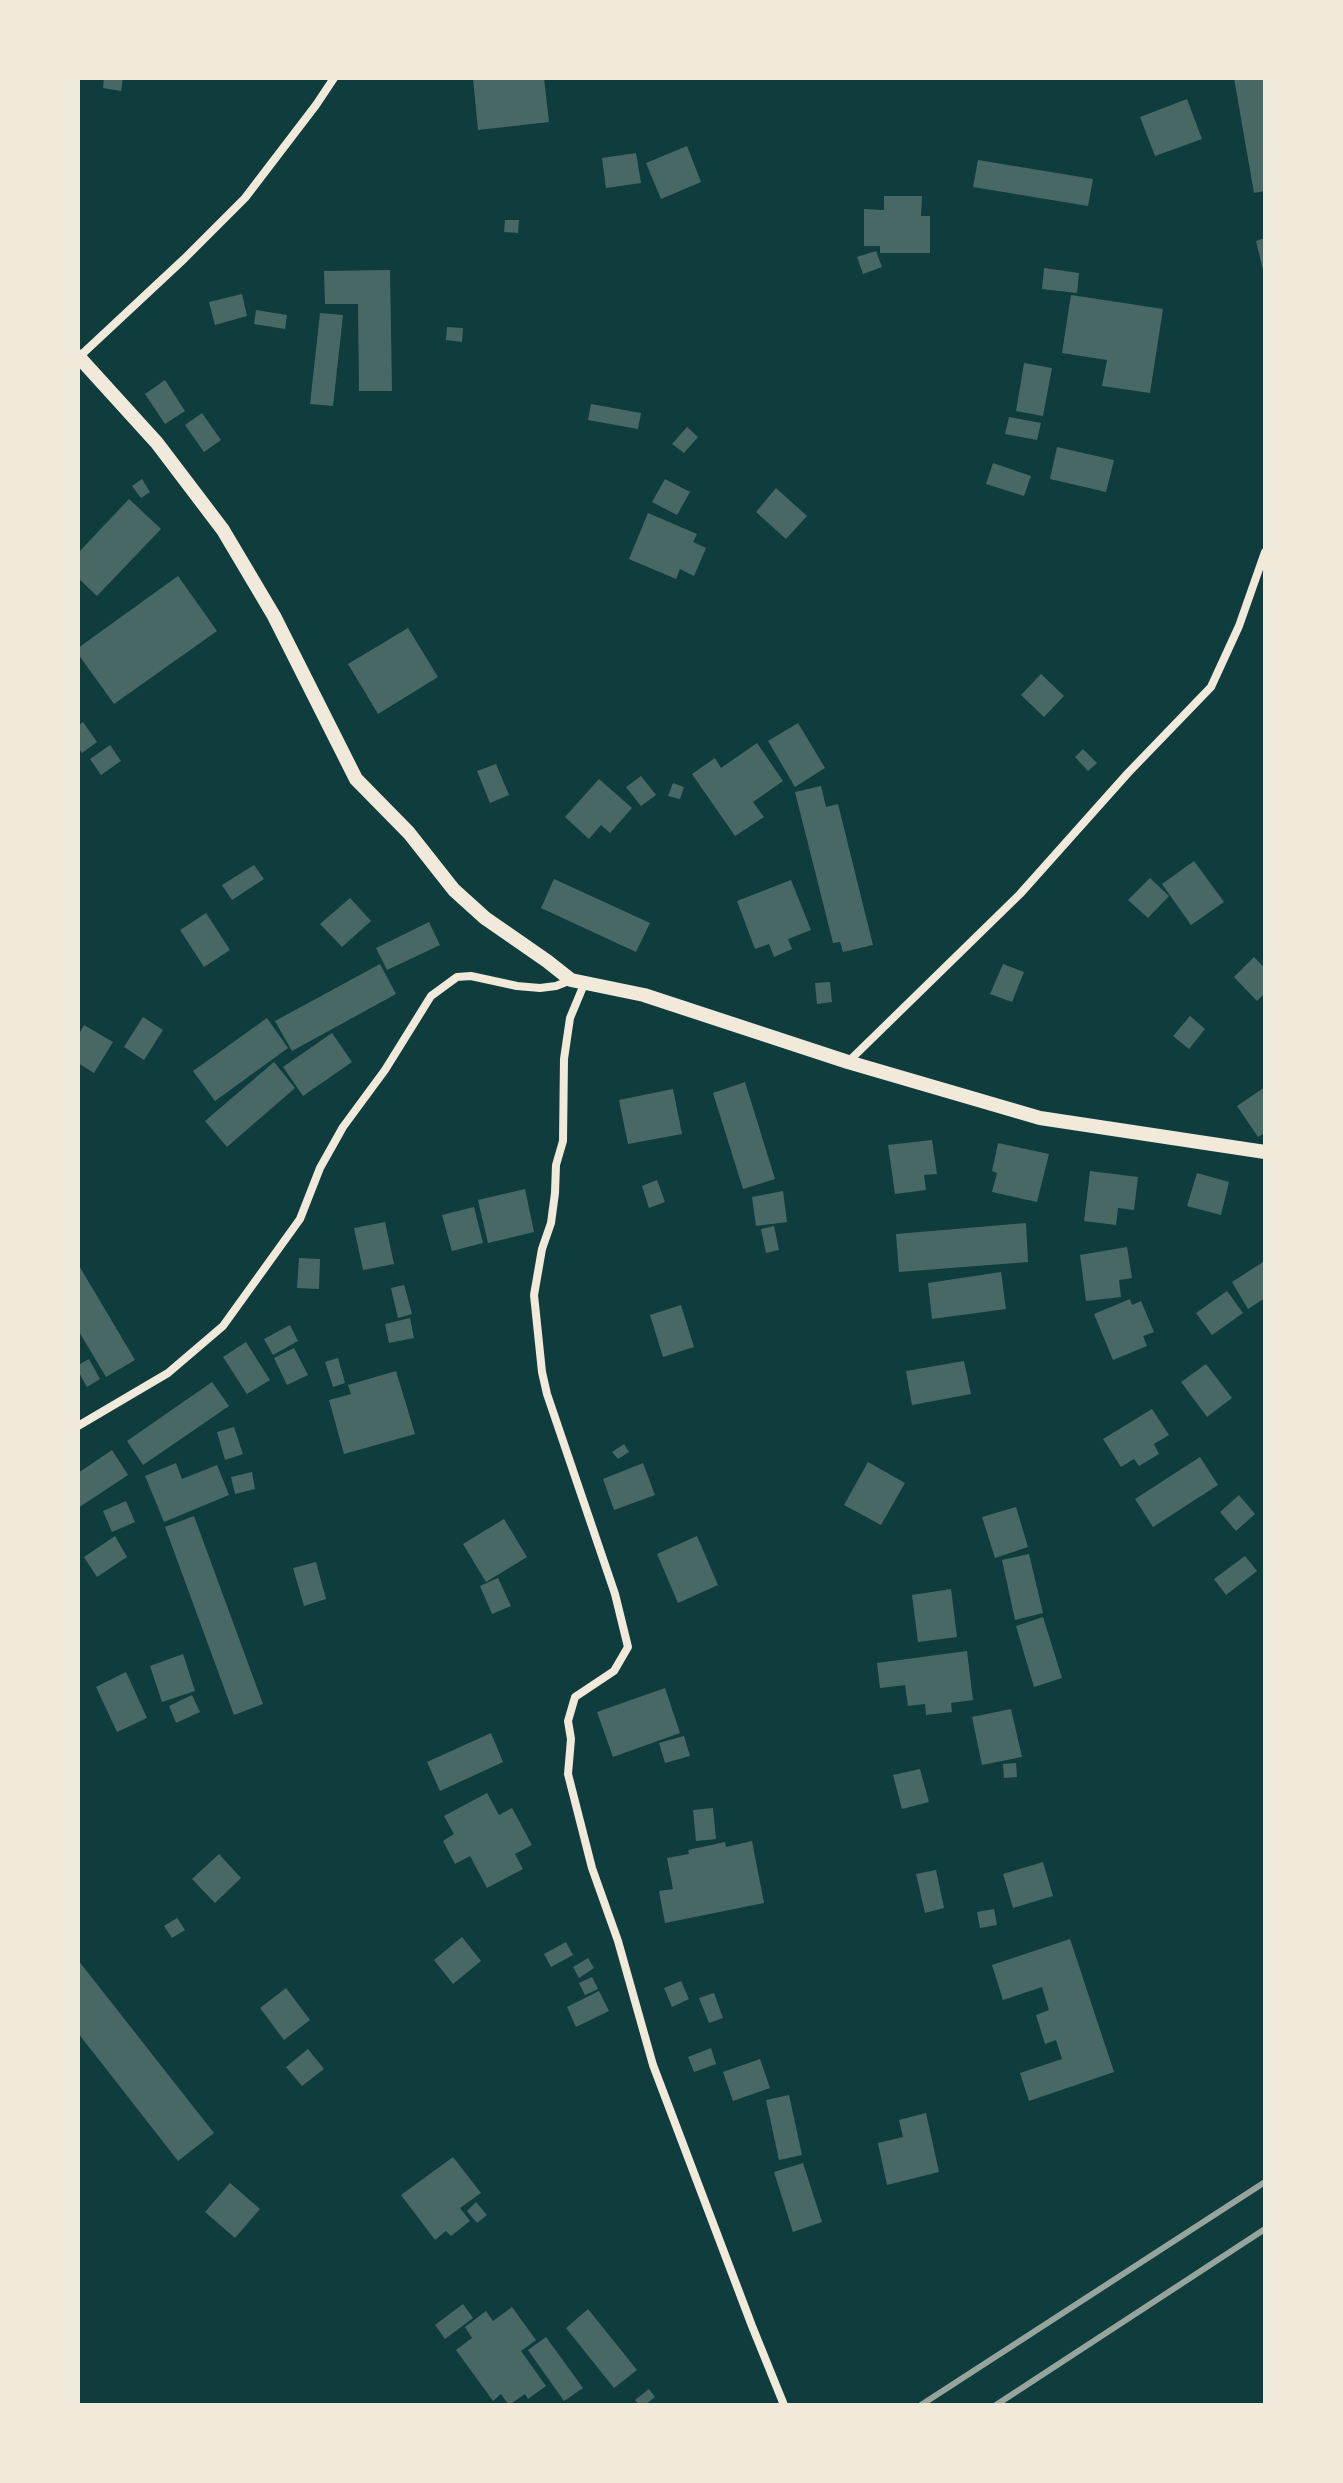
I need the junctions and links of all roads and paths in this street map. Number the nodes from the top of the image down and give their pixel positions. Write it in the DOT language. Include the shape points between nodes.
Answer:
graph roads {
  1 [pos="334,78"];
  2 [pos="79,356"];
  3 [pos="1265,552"];
  4 [pos="578,981"];
  5 [pos="848,1062"];
  6 [pos="1265,1152"];
  7 [pos="78,1426"];
  8 [pos="784,2405"];
  1 -- 2 [label="street" via="245,198"];
  2 -- 4 [label="street" via="157,443 223,530 274,616 356,779 454,890 485,918"];
  3 -- 5 [label="street" via="1211,687 1020,894"];
  4 -- 5 [label="street" via="644,995"];
  4 -- 7 [label="street" via="540,988 457,977 431,996 343,1127 300,1219 223,1326 168,1373"];
  4 -- 8 [label="street" via="566,1046 563,1141 534,1295 535,1317 547,1394 628,1647 614,1671 575,1697 568,1721 568,1774 653,2065"];
  5 -- 6 [label="street" via="1040,1118"];
}
